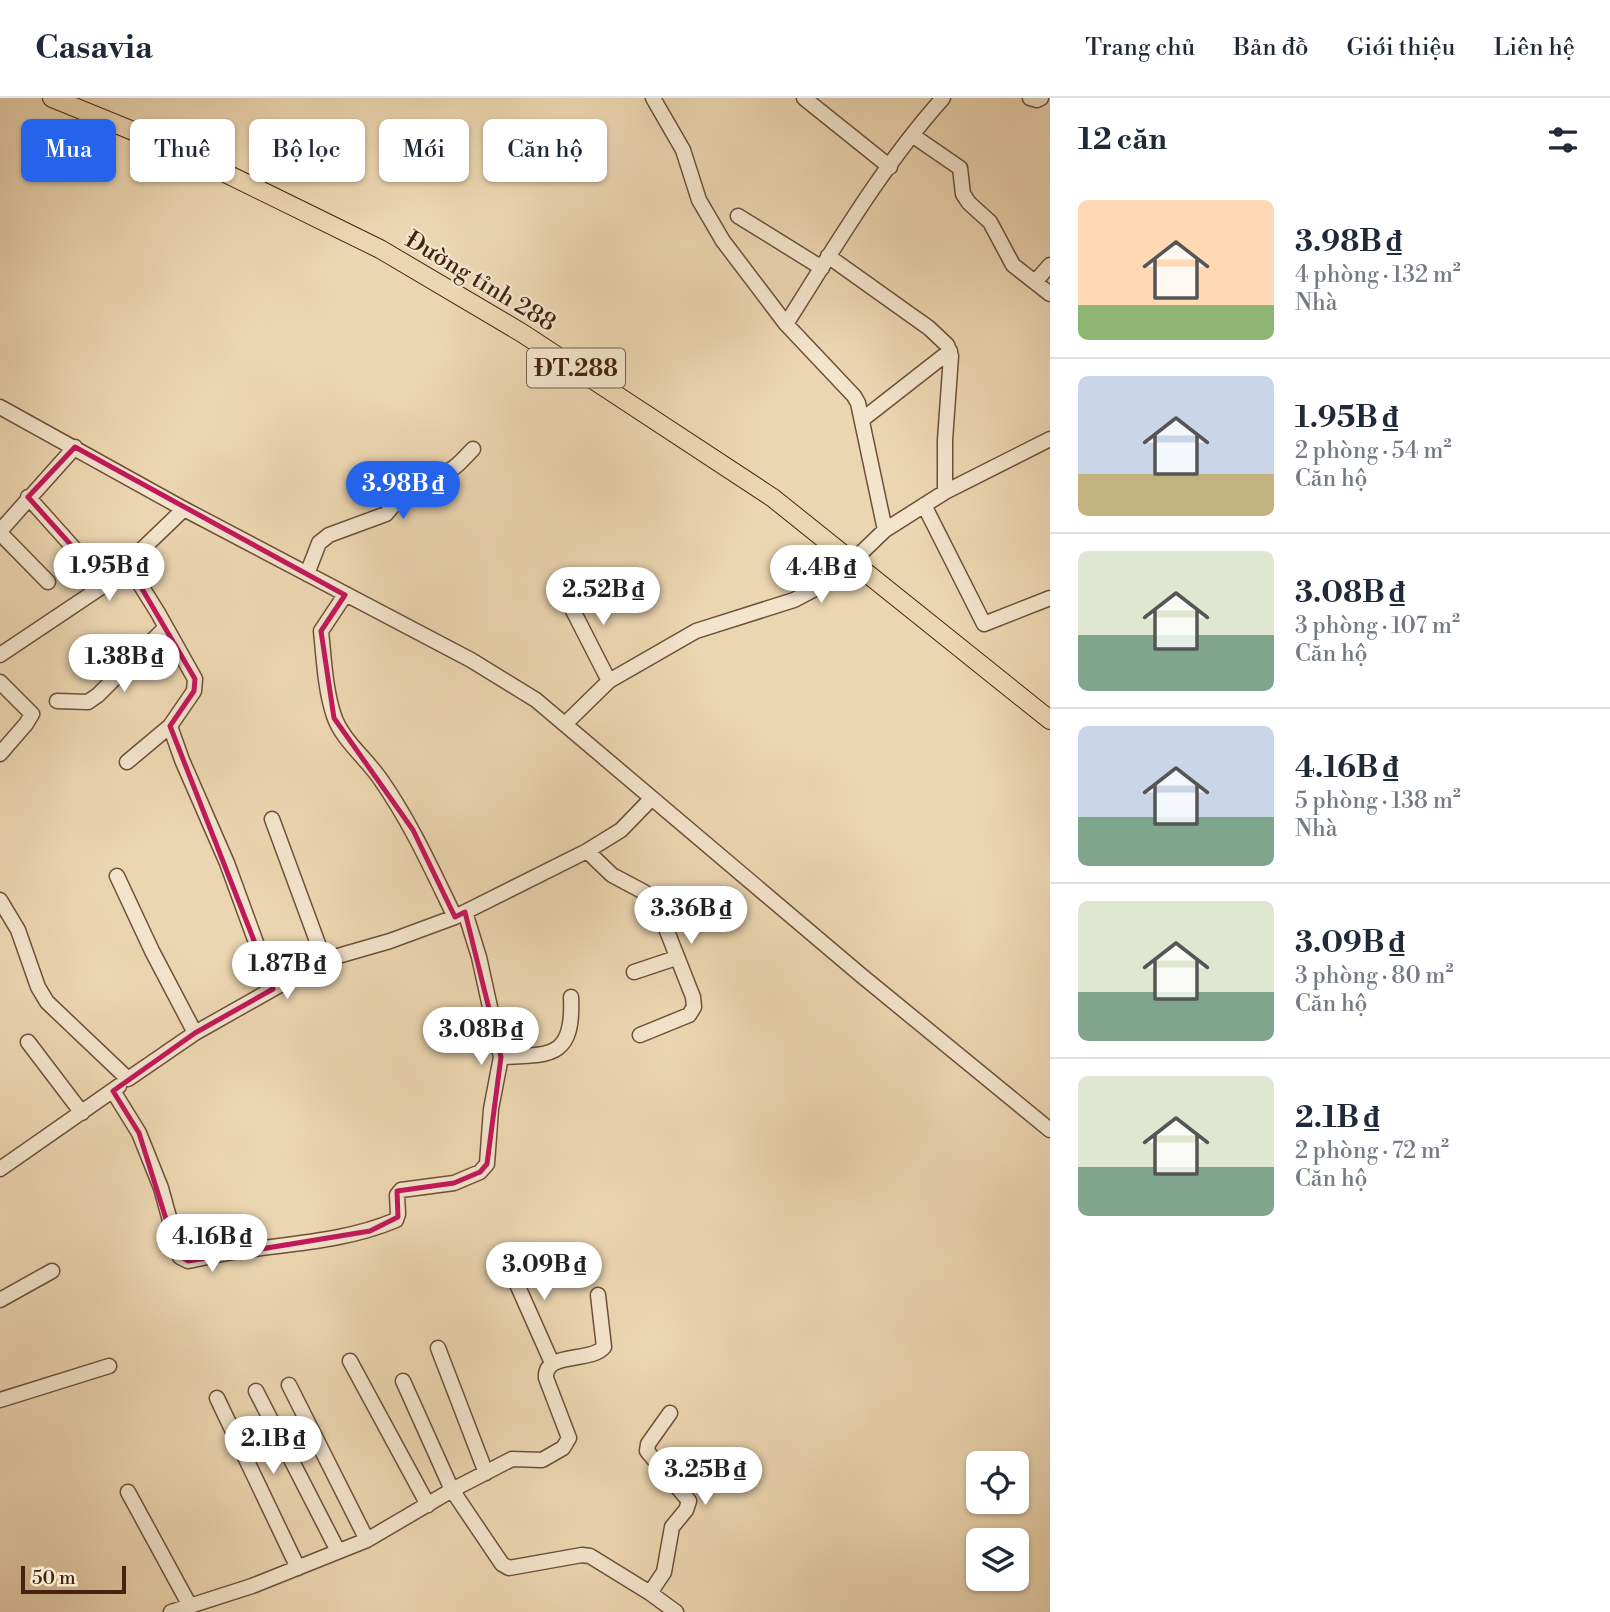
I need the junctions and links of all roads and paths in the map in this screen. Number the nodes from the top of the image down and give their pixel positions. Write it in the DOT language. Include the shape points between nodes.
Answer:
graph roads {
  1 [pos="52,98"];
  2 [pos="653,98"];
  3 [pos="804,98"];
  4 [pos="943,98"];
  5 [pos="1030,98"];
  6 [pos="1041,98"];
  7 [pos="912,135"];
  8 [pos="890,167"];
  9 [pos="738,216"];
  10 [pos="825,262"];
  11 [pos="1050,265"];
  12 [pos="1035,282"];
  13 [pos="1050,295"];
  14 [pos="786,324"];
  15 [pos="950,351"];
  16 [pos="0,407"];
  17 [pos="863,419"];
  18 [pos="1050,439"];
  19 [pos="75,447"];
  20 [pos="473,449"];
  21 [pos="945,492"];
  22 [pos="28,497"];
  23 [pos="924,505"];
  24 [pos="184,509"];
  25 [pos="885,530"];
  26 [pos="0,532"];
  27 [pos="853,562"];
  28 [pos="128,565"];
  29 [pos="307,574"];
  30 [pos="48,582"];
  31 [pos="106,584"];
  32 [pos="564,591"];
  33 [pos="345,594"];
  34 [pos="1050,598"];
  35 [pos="166,627"];
  36 [pos="0,655"];
  37 [pos="609,681"];
  38 [pos="0,682"];
  39 [pos="57,701"];
  40 [pos="1050,720"];
  41 [pos="565,724"];
  42 [pos="170,726"];
  43 [pos="0,754"];
  44 [pos="127,762"];
  45 [pos="652,798"];
  46 [pos="272,819"];
  47 [pos="587,851"];
  48 [pos="117,876"];
  49 [pos="0,901"];
  50 [pos="460,915"];
  51 [pos="676,958"];
  52 [pos="324,960"];
  53 [pos="634,972"];
  54 [pos="273,989"];
  55 [pos="571,997"];
  56 [pos="195,1033"];
  57 [pos="640,1035"];
  58 [pos="28,1042"];
  59 [pos="500,1057"];
  60 [pos="128,1079"];
  61 [pos="113,1091"];
  62 [pos="82,1113"];
  63 [pos="1050,1130"];
  64 [pos="0,1169"];
  65 [pos="504,1255"];
  66 [pos="52,1271"];
  67 [pos="598,1295"];
  68 [pos="0,1300"];
  69 [pos="438,1348"];
  70 [pos="350,1361"];
  71 [pos="552,1363"];
  72 [pos="109,1366"];
  73 [pos="403,1381"];
  74 [pos="289,1385"];
  75 [pos="256,1391"];
  76 [pos="217,1398"];
  77 [pos="0,1400"];
  78 [pos="670,1413"];
  79 [pos="486,1473"];
  80 [pos="452,1490"];
  81 [pos="128,1492"];
  82 [pos="428,1505"];
  83 [pos="367,1540"];
  84 [pos="338,1551"];
  85 [pos="298,1568"];
  86 [pos="650,1593"];
  87 [pos="190,1606"];
  88 [pos="171,1612"];
  89 [pos="676,1612"];
  1 -- 27 [label="main road, Đường tỉnh 288 / ĐT.288" via="170,146 380,249 685,438 773,498"];
  2 -- 14 [label="street" via="683,150 699,200 723,241"];
  3 -- 8 [label="street"];
  4 -- 7 [label="street"];
  5 -- 6 [label="street"];
  7 -- 8 [label="street"];
  7 -- 12 [label="street" via="960,168 963,194 990,222 1013,265"];
  8 -- 10 [label="street"];
  9 -- 10 [label="street"];
  10 -- 14 [label="street"];
  10 -- 15 [label="street" via="929,328"];
  11 -- 12 [label="street"];
  12 -- 13 [label="street"];
  14 -- 17 [label="street" via="854,396"];
  15 -- 17 [label="street"];
  15 -- 21 [label="street"];
  16 -- 19 [label="street"];
  17 -- 25 [label="street"];
  18 -- 21 [label="street"];
  19 -- 22 [label="street"];
  19 -- 24 [label="street"];
  20 -- 29 [label="street" via="444,473 418,476 386,514 329,535 319,543"];
  21 -- 23 [label="street"];
  22 -- 26 [label="street"];
  22 -- 31 [label="street"];
  23 -- 25 [label="street"];
  23 -- 34 [label="street" via="984,624"];
  24 -- 28 [label="street"];
  24 -- 29 [label="street"];
  25 -- 27 [label="street"];
  26 -- 30 [label="street"];
  27 -- 37 [label="street" via="834,579 794,600 696,631"];
  27 -- 40 [label="main road, Đường tỉnh 288 / ĐT.288"];
  28 -- 31 [label="street"];
  28 -- 35 [label="street"];
  29 -- 33 [label="street"];
  31 -- 36 [label="street"];
  32 -- 37 [label="street"];
  33 -- 41 [label="street" via="471,660 536,700"];
  33 -- 50 [label="street" via="321,631 334,718 381,779"];
  35 -- 39 [label="street" via="88,702"];
  35 -- 42 [label="street" via="195,680 194,691"];
  37 -- 41 [label="street"];
  38 -- 43 [label="street" via="32,714"];
  41 -- 45 [label="street"];
  42 -- 44 [label="street"];
  42 -- 54 [label="street"];
  45 -- 47 [label="street" via="621,830"];
  45 -- 63 [label="street"];
  46 -- 52 [label="street"];
  47 -- 50 [label="street"];
  47 -- 51 [label="street" via="612,875 643,892 665,926"];
  48 -- 56 [label="street"];
  49 -- 60 [label="street" via="18,930 47,1002"];
  50 -- 52 [label="street"];
  50 -- 59 [label="street" via="479,957"];
  51 -- 53 [label="street"];
  51 -- 57 [label="street" via="694,1007 689,1015"];
  52 -- 54 [label="street"];
  54 -- 56 [label="street"];
  55 -- 59 [label="street" via="563,1046 549,1053"];
  56 -- 60 [label="street"];
  58 -- 62 [label="street"];
  59 -- 61 [label="street" via="487,1164 480,1172 454,1183 401,1190 396,1220 370,1231 188,1261 177,1254 161,1188 139,1133"];
  60 -- 61 [label="street"];
  61 -- 62 [label="street"];
  62 -- 64 [label="street"];
  65 -- 71 [label="street"];
  66 -- 68 [label="street"];
  67 -- 71 [label="street" via="604,1347 595,1354"];
  69 -- 79 [label="street"];
  70 -- 82 [label="street"];
  71 -- 79 [label="street" via="546,1378 567,1442 542,1460 517,1458"];
  72 -- 77 [label="street"];
  73 -- 80 [label="street"];
  74 -- 83 [label="street"];
  75 -- 84 [label="street"];
  76 -- 85 [label="street"];
  78 -- 86 [label="street" via="646,1451 689,1501 672,1527 664,1572"];
  79 -- 80 [label="street"];
  80 -- 82 [label="street"];
  80 -- 86 [label="street" via="509,1568 590,1556"];
  81 -- 87 [label="street"];
  82 -- 83 [label="street"];
  83 -- 84 [label="street"];
  84 -- 85 [label="street"];
  85 -- 87 [label="street"];
  86 -- 89 [label="street"];
  87 -- 88 [label="street"];
}
